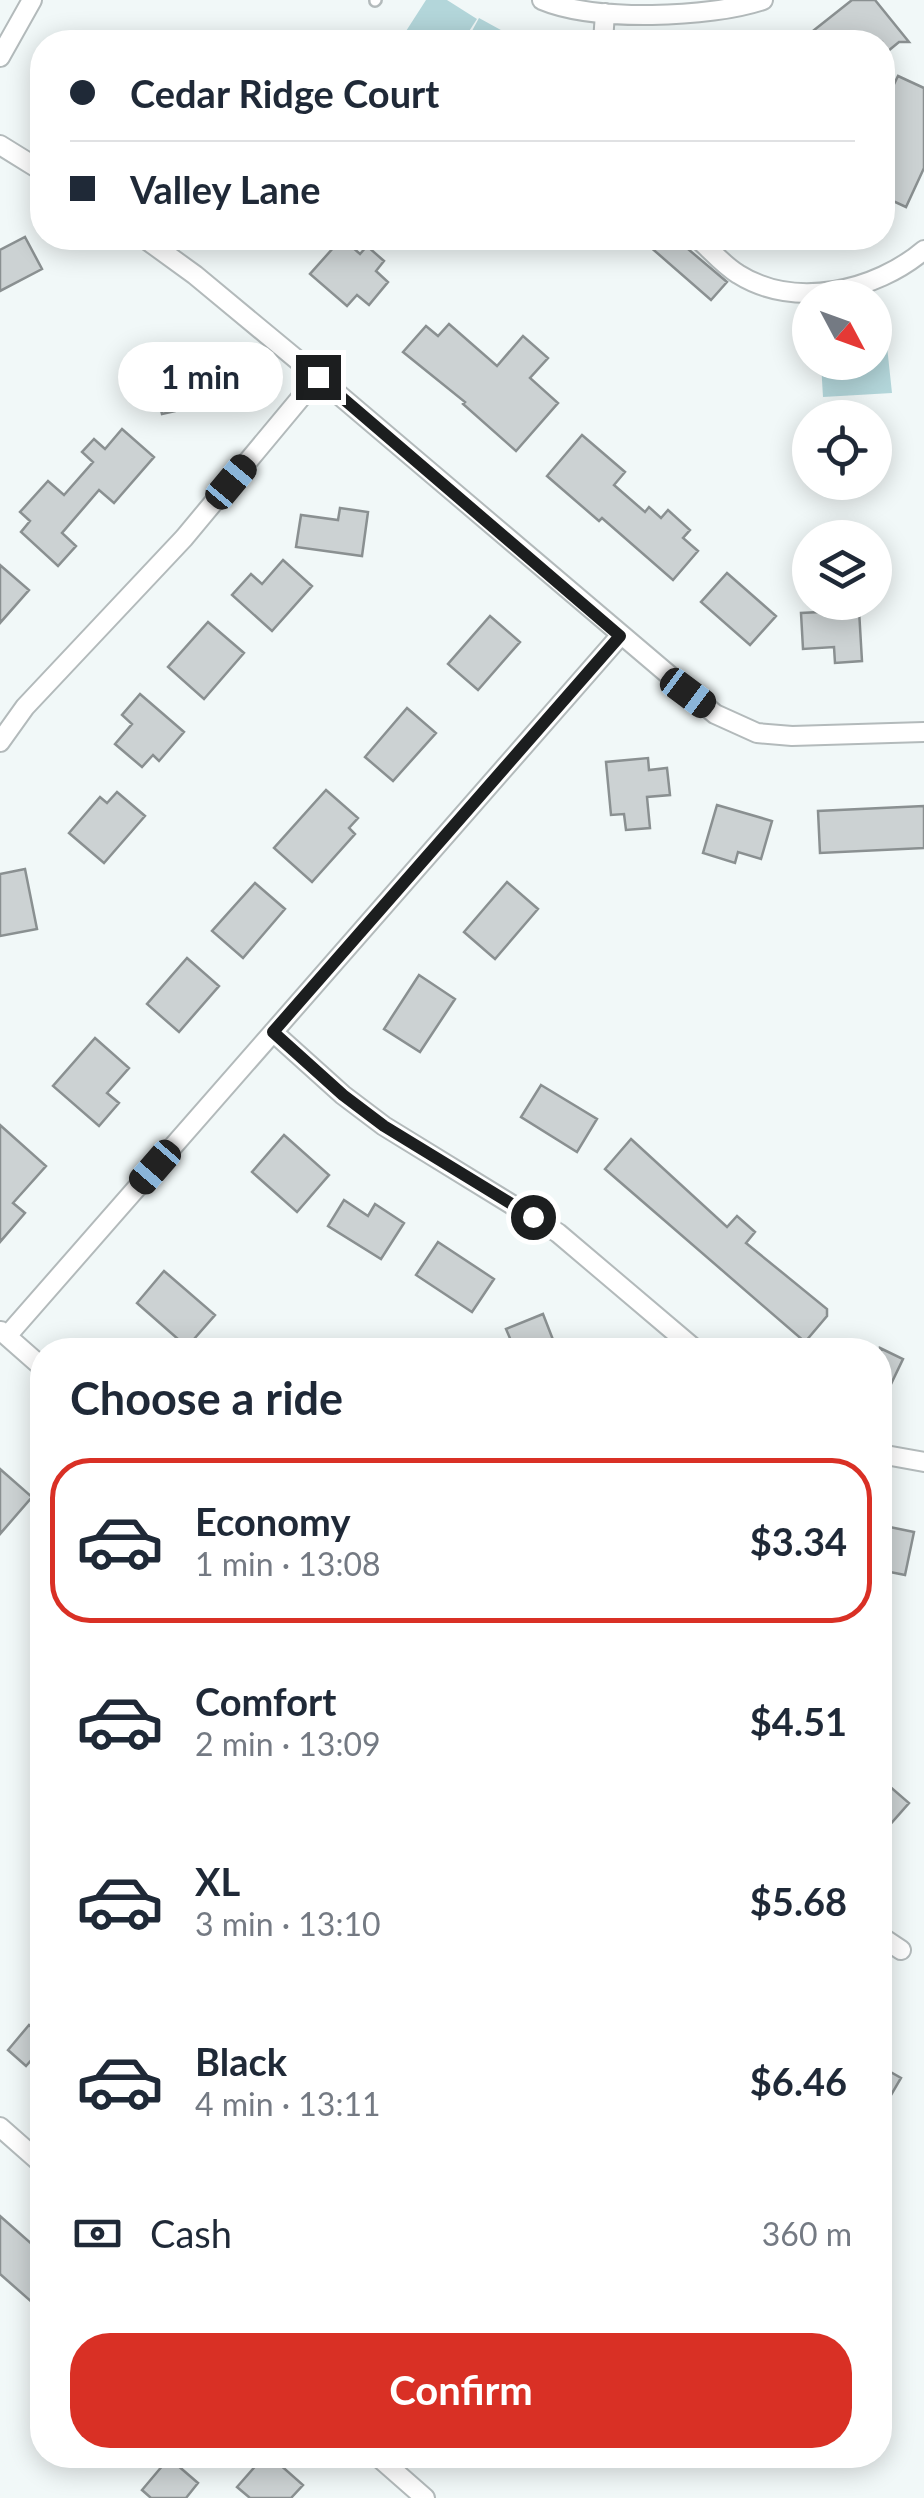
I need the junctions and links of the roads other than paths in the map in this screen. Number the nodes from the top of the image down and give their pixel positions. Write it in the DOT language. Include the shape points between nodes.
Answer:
graph roads {
  1 [pos="32,0"];
  2 [pos="542,0"];
  3 [pos="763,0"];
  4 [pos="605,13"];
  5 [pos="603,30"];
  6 [pos="0,57"];
  7 [pos="0,146"];
  8 [pos="30,164"];
  9 [pos="160,250"];
  10 [pos="711,250"];
  11 [pos="924,250"];
  12 [pos="318,377"];
  13 [pos="620,636"];
  14 [pos="924,732"];
  15 [pos="0,742"];
  16 [pos="273,1032"];
  17 [pos="4,1333"];
  18 [pos="679,1335"];
  19 [pos="676,1338"];
  20 [pos="682,1338"];
  21 [pos="30,1356"];
  22 [pos="892,1456"];
  23 [pos="924,1462"];
  24 [pos="892,1944"];
  25 [pos="901,1950"];
  26 [pos="0,2127"];
  27 [pos="30,2153"];
  28 [pos="391,2468"];
  29 [pos="425,2498"];
  1 -- 6 [label="street"];
  2 -- 4 [label="street"];
  3 -- 4 [label="street" via="710,12"];
  4 -- 5 [label="street"];
  7 -- 8 [label="street"];
  9 -- 12 [label="street"];
  10 -- 11 [label="street" via="739,275 801,294 859,285 892,273"];
  12 -- 13 [label="street"];
  12 -- 15 [label="street"];
  13 -- 14 [label="street" via="744,730 792,736"];
  13 -- 16 [label="street"];
  16 -- 17 [label="street"];
  16 -- 18 [label="street" via="384,1126 558,1233"];
  17 -- 21 [label="street"];
  18 -- 19 [label="street"];
  18 -- 20 [label="street"];
  22 -- 23 [label="street"];
  24 -- 25 [label="street"];
  26 -- 27 [label="street"];
  28 -- 29 [label="street"];
}
